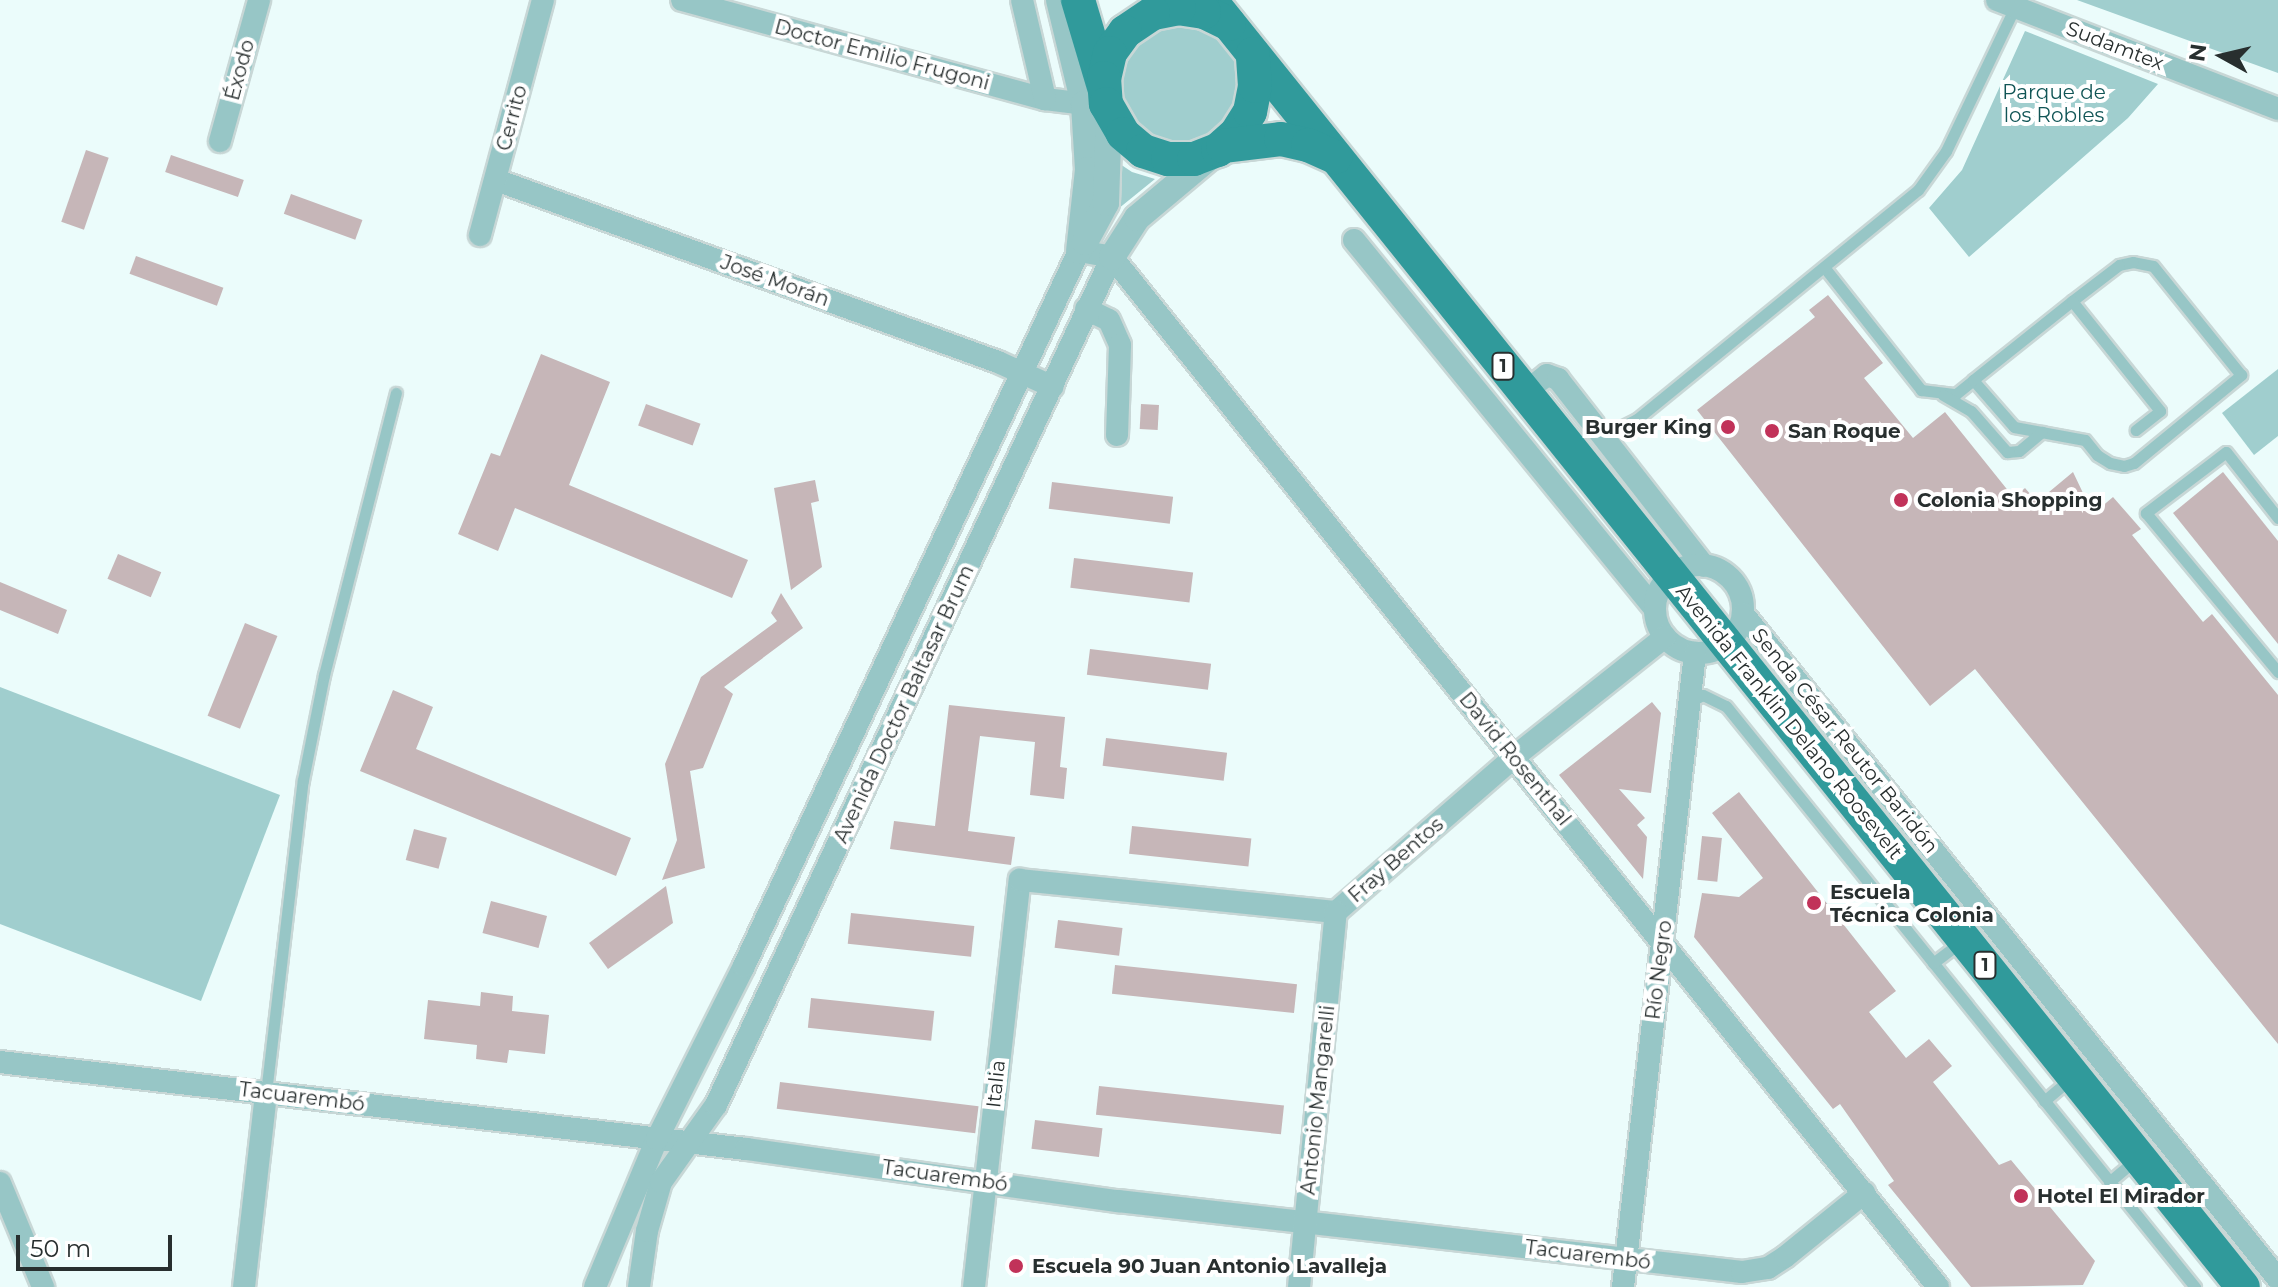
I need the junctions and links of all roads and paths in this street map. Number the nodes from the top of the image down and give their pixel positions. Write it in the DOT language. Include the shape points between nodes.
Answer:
graph roads {
  1 [pos="259,0"];
  2 [pos="543,0"];
  3 [pos="682,0"];
  4 [pos="1022,0"];
  5 [pos="1059,0"];
  6 [pos="1078,0"];
  7 [pos="2006,4"];
  8 [pos="1219,12"];
  9 [pos="1253,54"];
  10 [pos="1045,99"];
  11 [pos="1099,101"];
  12 [pos="2278,109"];
  13 [pos="220,141"];
  14 [pos="1220,148"];
  15 [pos="1335,157"];
  16 [pos="496,180"];
  17 [pos="1372,204"];
  18 [pos="480,235"];
  19 [pos="1079,251"];
  20 [pos="1112,257"];
  21 [pos="1824,267"];
  22 [pos="1429,274"];
  23 [pos="1401,298"];
  24 [pos="2072,301"];
  25 [pos="1086,309"];
  26 [pos="1461,313"];
  27 [pos="1432,337"];
  28 [pos="1023,373"];
  29 [pos="1973,380"];
  30 [pos="1053,387"];
  31 [pos="396,393"];
  32 [pos="1943,395"];
  33 [pos="2136,430"];
  34 [pos="2042,432"];
  35 [pos="1117,435"];
  36 [pos="1588,447"];
  37 [pos="1549,479"];
  38 [pos="2278,518"];
  39 [pos="1704,566"];
  40 [pos="1671,575"];
  41 [pos="1655,609"];
  42 [pos="1743,614"];
  43 [pos="1665,637"];
  44 [pos="1711,649"];
  45 [pos="2278,672"];
  46 [pos="1689,705"];
  47 [pos="1514,757"];
  48 [pos="1877,806"];
  49 [pos="1020,880"];
  50 [pos="1953,900"];
  51 [pos="1336,912"];
  52 [pos="1964,939"];
  53 [pos="1663,943"];
  54 [pos="1933,963"];
  55 [pos="0,1062"];
  56 [pos="2073,1076"];
  57 [pos="266,1093"];
  58 [pos="2044,1101"];
  59 [pos="657,1139"];
  60 [pos="689,1144"];
  61 [pos="2138,1157"];
  62 [pos="985,1181"];
  63 [pos="2109,1182"];
  64 [pos="0,1183"];
  65 [pos="1864,1193"];
  66 [pos="1306,1222"];
  67 [pos="1625,1259"];
  68 [pos="2278,1279"];
  69 [pos="43,1287"];
  70 [pos="244,1287"];
  71 [pos="595,1287"];
  72 [pos="639,1287"];
  73 [pos="974,1287"];
  74 [pos="1299,1287"];
  75 [pos="1623,1287"];
  76 [pos="1938,1287"];
  77 [pos="2195,1287"];
  78 [pos="2243,1287"];
  1 -- 13 [label="street, Éxodo"];
  2 -- 16 [label="street, Cerrito"];
  3 -- 10 [label="street, Doctor Emilio Frugoni"];
  4 -- 10 [label="street"];
  5 -- 11 [label="street, Avenida Doctor Baltasar Brum"];
  6 -- 11 [label="main road, Avenida Doctor Baltasar Brum"];
  7 -- 12 [label="street, Sudamtex"];
  7 -- 21 [label="lane" via="1946,151 1918,190"];
  8 -- 9 [label="main road, Avenida Franklin Delano Roosevelt / 1"];
  8 -- 11 [label="main road" via="1162,10 1131,25 1114,45"];
  9 -- 14 [label="main road" via="1250,112"];
  9 -- 15 [label="main road, Avenida Franklin Delano Roosevelt / 1"];
  10 -- 11 [label="street, Doctor Emilio Frugoni"];
  11 -- 14 [label="main road" via="1129,141 1159,157 1194,159"];
  11 -- 19 [label="street, Avenida Doctor Baltasar Brum" via="1106,203"];
  14 -- 15 [label="main road" via="1281,139"];
  14 -- 20 [label="street, Avenida Doctor Baltasar Brum" via="1137,218"];
  15 -- 17 [label="main road, Avenida Franklin Delano Roosevelt / 1"];
  16 -- 18 [label="street, Cerrito"];
  16 -- 28 [label="street, José Morán"];
  17 -- 22 [label="main road, Avenida Franklin Delano Roosevelt / 1"];
  17 -- 23 [label="street, Avenida Franklin Delano Roosevelt" via="1376,229 1358,245"];
  19 -- 20 [label="street"];
  19 -- 28 [label="street, Avenida Doctor Baltasar Brum"];
  20 -- 25 [label="street, Avenida Doctor Baltasar Brum"];
  20 -- 47 [label="street, David Rosenthal"];
  21 -- 32 [label="lane" via="1921,390"];
  21 -- 36 [label="lane" via="1637,419"];
  22 -- 23 [label="street"];
  22 -- 26 [label="main road, Avenida Franklin Delano Roosevelt / 1"];
  23 -- 27 [label="street, Avenida Franklin Delano Roosevelt"];
  24 -- 29 [label="lane"];
  24 -- 33 [label="lane" via="2160,411"];
  24 -- 34 [label="lane" via="2119,265 2153,266 2241,375 2124,466 2097,455 2085,440"];
  25 -- 30 [label="street, Avenida Doctor Baltasar Brum"];
  25 -- 35 [label="street" via="1109,320 1120,345"];
  26 -- 27 [label="street"];
  26 -- 36 [label="main road, Avenida Franklin Delano Roosevelt / 1" via="1536,384"];
  27 -- 37 [label="street, Avenida Franklin Delano Roosevelt"];
  28 -- 30 [label="street, José Morán"];
  28 -- 59 [label="street, Avenida Doctor Baltasar Brum" via="738,979"];
  29 -- 32 [label="lane" via="1956,394"];
  29 -- 34 [label="lane" via="2014,427"];
  30 -- 60 [label="street, Avenida Doctor Baltasar Brum" via="716,1105"];
  31 -- 57 [label="lane" via="324,675 303,780"];
  32 -- 34 [label="lane" via="1971,411 2007,452 2019,451"];
  36 -- 37 [label="street"];
  36 -- 39 [label="street"];
  36 -- 40 [label="main road, Avenida Franklin Delano Roosevelt / 1"];
  37 -- 41 [label="street, Avenida Franklin Delano Roosevelt"];
  38 -- 45 [label="lane" via="2226,452 2146,513"];
  39 -- 40 [label="street"];
  39 -- 42 [label="street, Senda César Reutor Baridón" via="1734,582"];
  40 -- 41 [label="street"];
  40 -- 44 [label="main road, Avenida Franklin Delano Roosevelt / 1"];
  41 -- 43 [label="street, Avenida Franklin Delano Roosevelt"];
  42 -- 44 [label="street" via="1740,627"];
  42 -- 48 [label="street, Senda César Reutor Baridón"];
  43 -- 44 [label="street" via="1676,647"];
  43 -- 47 [label="street, Fray Bentos"];
  44 -- 46 [label="street, Río Negro"];
  44 -- 48 [label="main road, Avenida Franklin Delano Roosevelt / 1"];
  46 -- 53 [label="street, Río Negro"];
  46 -- 54 [label="lane, Avenida Franklin Delano Roosevelt" via="1703,695 1726,706"];
  47 -- 51 [label="street, Fray Bentos"];
  47 -- 53 [label="street, David Rosenthal"];
  48 -- 50 [label="main road, Avenida Franklin Delano Roosevelt / 1"];
  49 -- 51 [label="street, Fray Bentos"];
  49 -- 62 [label="street, Italia"];
  50 -- 52 [label="main road, Avenida Franklin Delano Roosevelt / 1"];
  50 -- 68 [label="street"];
  51 -- 66 [label="street, Antonio Mangarelli"];
  52 -- 54 [label="lane"];
  52 -- 56 [label="main road, Avenida Franklin Delano Roosevelt / 1"];
  53 -- 65 [label="street, David Rosenthal"];
  53 -- 67 [label="street, Río Negro"];
  54 -- 58 [label="lane, Avenida Franklin Delano Roosevelt"];
  55 -- 57 [label="street, Tacuarembó"];
  56 -- 58 [label="lane"];
  56 -- 61 [label="main road, Avenida Franklin Delano Roosevelt / 1"];
  57 -- 59 [label="street, Tacuarembó"];
  57 -- 70 [label="street"];
  58 -- 63 [label="lane, Avenida Franklin Delano Roosevelt"];
  59 -- 60 [label="street, Tacuarembó"];
  59 -- 71 [label="street, Avenida Doctor Baltasar Brum"];
  60 -- 62 [label="street, Tacuarembó"];
  60 -- 72 [label="street, Avenida Doctor Baltasar Brum" via="661,1182"];
  61 -- 63 [label="lane"];
  61 -- 78 [label="main road, Avenida Franklin Delano Roosevelt / 1"];
  62 -- 66 [label="street, Tacuarembó"];
  62 -- 73 [label="street, Italia"];
  63 -- 77 [label="lane, Avenida Franklin Delano Roosevelt"];
  64 -- 69 [label="street"];
  65 -- 67 [label="street, Tacuarembó" via="1785,1257 1757,1271"];
  65 -- 76 [label="street, David Rosenthal"];
  66 -- 67 [label="street, Tacuarembó"];
  66 -- 74 [label="street, Antonio Mangarelli"];
  67 -- 75 [label="street, Río Negro"];
}
